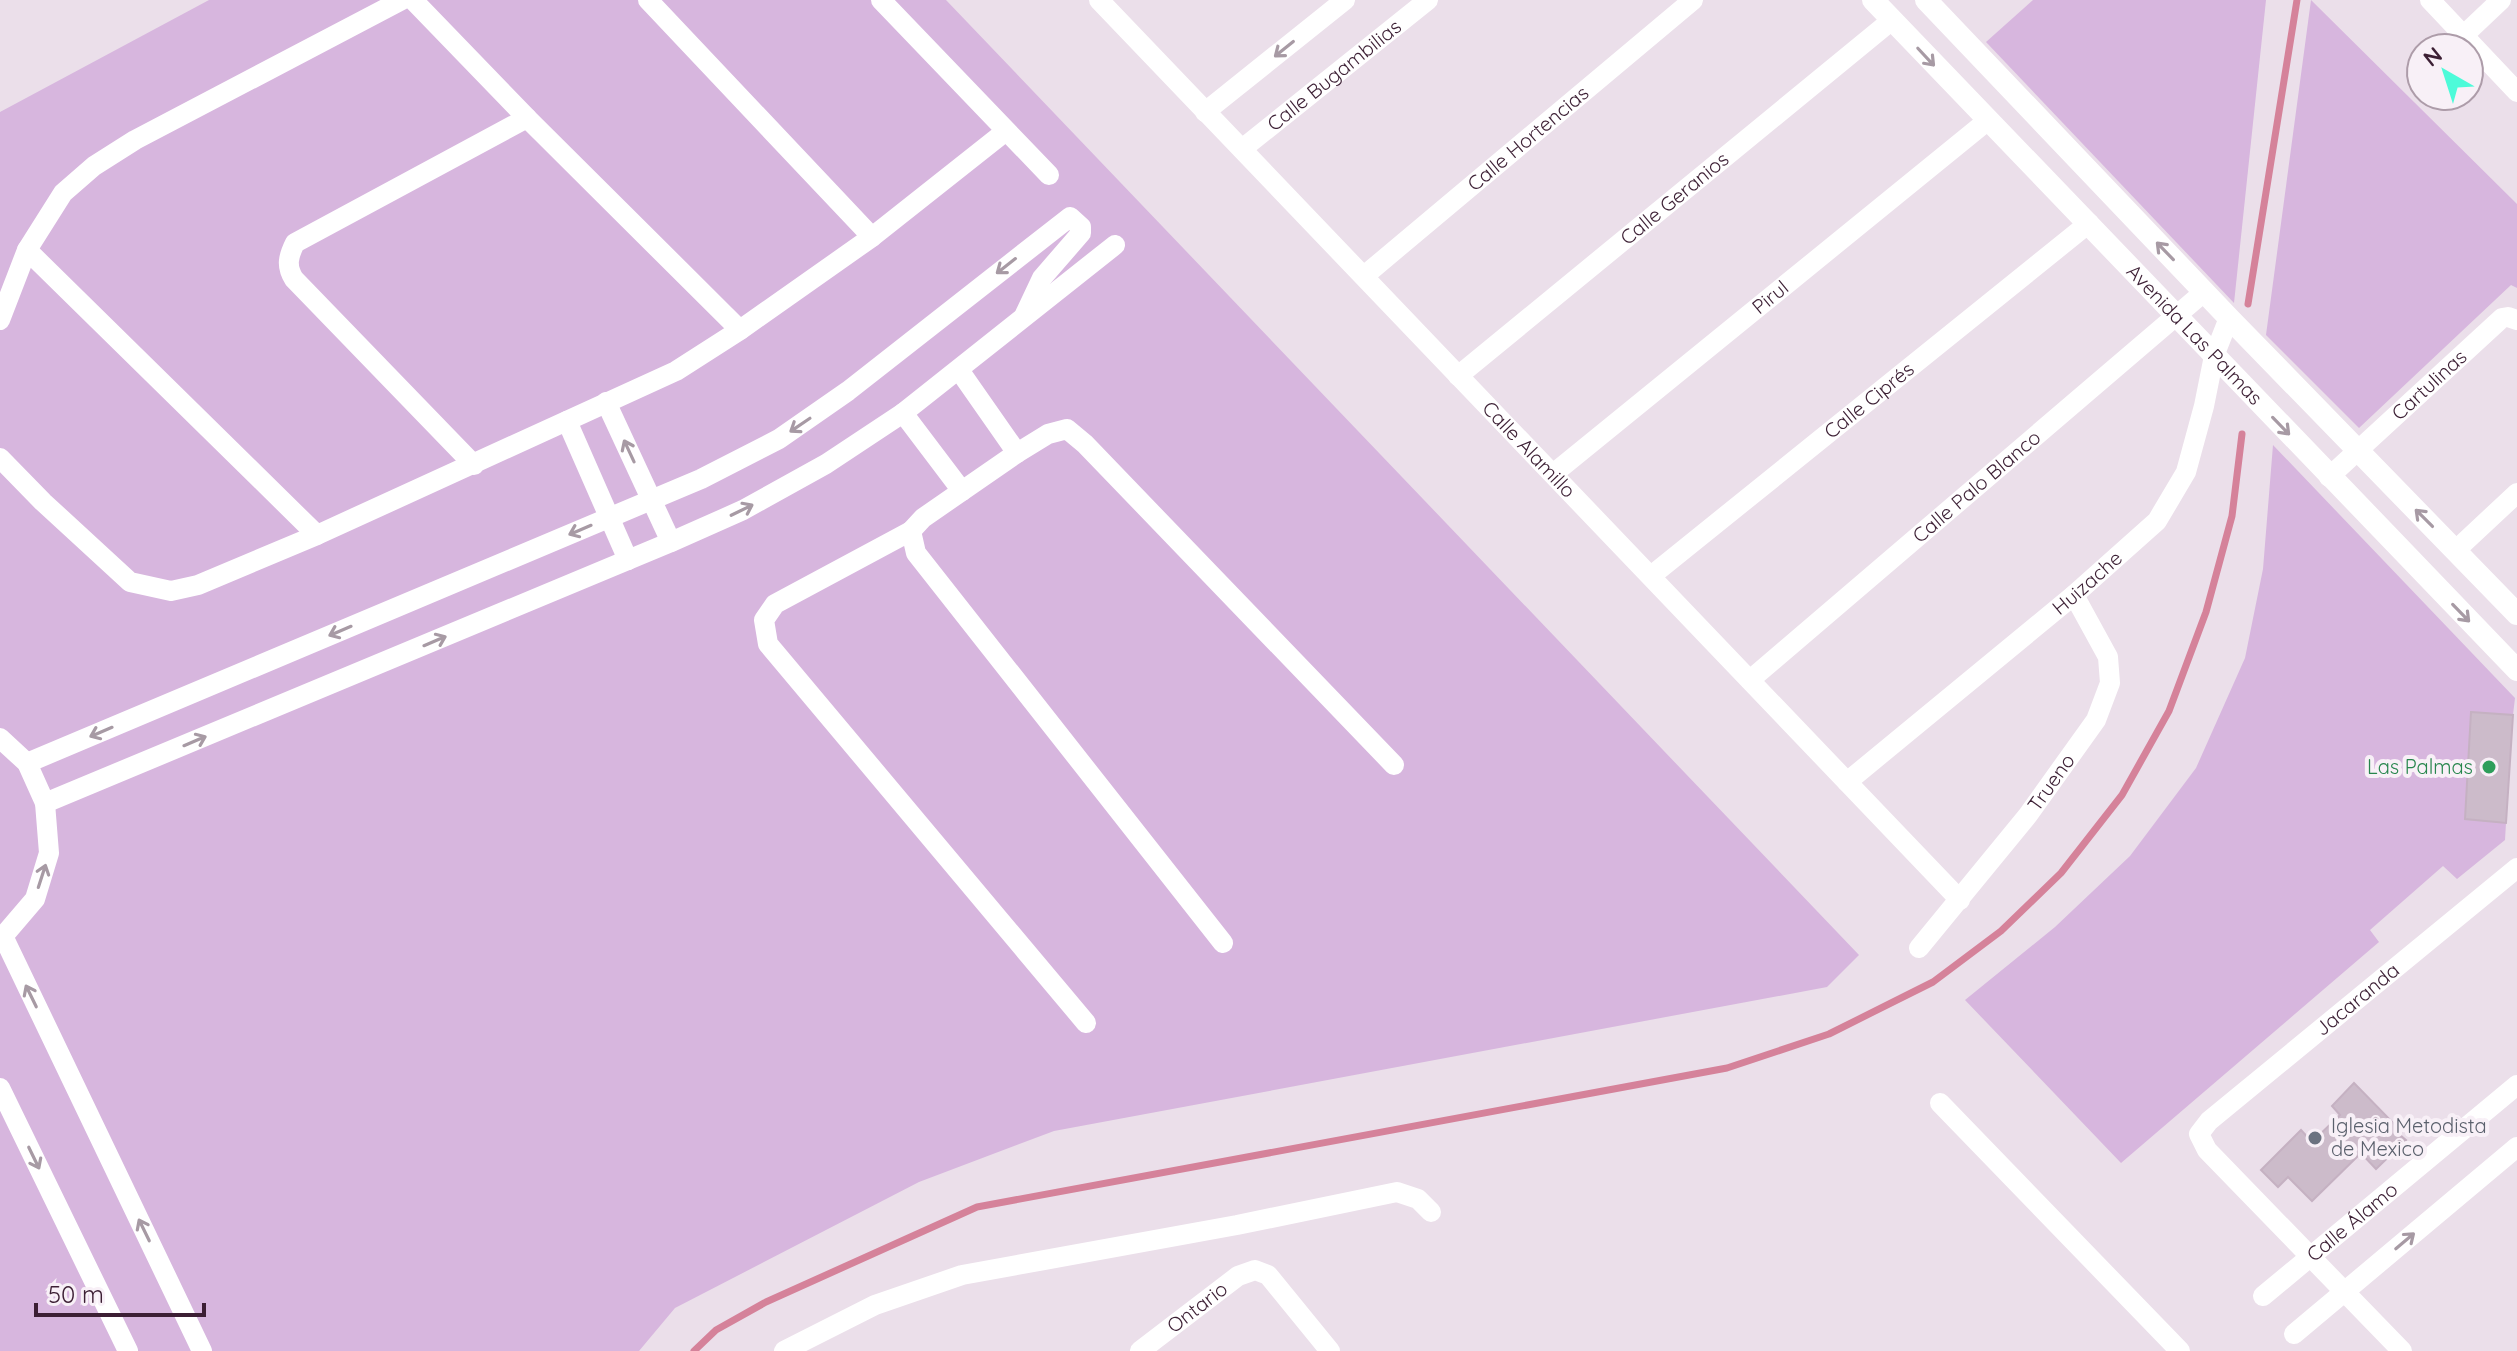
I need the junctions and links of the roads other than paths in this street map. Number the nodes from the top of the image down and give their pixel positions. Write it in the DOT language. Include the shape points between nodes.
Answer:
graph roads {
  1 [pos="402,0"];
  2 [pos="413,0"];
  3 [pos="648,0"];
  4 [pos="881,0"];
  5 [pos="1099,0"];
  6 [pos="1345,0"];
  7 [pos="1428,0"];
  8 [pos="1693,0"];
  9 [pos="1873,0"];
  10 [pos="1926,0"];
  11 [pos="2430,0"];
  12 [pos="2501,0"];
  13 [pos="1892,20"];
  14 [pos="2461,32"];
  15 [pos="2467,32"];
  16 [pos="2485,58"];
  17 [pos="2517,92"];
  18 [pos="1205,112"];
  19 [pos="527,118"];
  20 [pos="1987,121"];
  21 [pos="1006,131"];
  22 [pos="1242,149"];
  23 [pos="1049,175"];
  24 [pos="2089,223"];
  25 [pos="872,237"];
  26 [pos="1115,245"];
  27 [pos="27,250"];
  28 [pos="1364,276"];
  29 [pos="2204,292"];
  30 [pos="1025,314"];
  31 [pos="2176,317"];
  32 [pos="2229,318"];
  33 [pos="2510,319"];
  34 [pos="0,320"];
  35 [pos="740,330"];
  36 [pos="2214,356"];
  37 [pos="959,370"];
  38 [pos="1458,376"];
  39 [pos="606,402"];
  40 [pos="903,413"];
  41 [pos="567,421"];
  42 [pos="2357,450"];
  43 [pos="1017,453"];
  44 [pos="0,458"];
  45 [pos="474,465"];
  46 [pos="1553,474"];
  47 [pos="2329,477"];
  48 [pos="962,491"];
  49 [pos="2517,493"];
  50 [pos="652,500"];
  51 [pos="610,518"];
  52 [pos="911,531"];
  53 [pos="317,535"];
  54 [pos="671,542"];
  55 [pos="2456,550"];
  56 [pos="628,560"];
  57 [pos="1651,576"];
  58 [pos="2074,595"];
  59 [pos="2517,614"];
  60 [pos="2517,670"];
  61 [pos="1750,680"];
  62 [pos="0,738"];
  63 [pos="27,763"];
  64 [pos="1394,765"];
  65 [pos="1847,782"];
  66 [pos="45,803"];
  67 [pos="2517,868"];
  68 [pos="1960,900"];
  69 [pos="2,939"];
  70 [pos="1223,943"];
  71 [pos="1919,948"];
  72 [pos="1086,1023"];
  73 [pos="2517,1085"];
  74 [pos="0,1088"];
  75 [pos="1940,1103"];
  76 [pos="2517,1147"];
  77 [pos="1431,1212"];
  78 [pos="2312,1256"];
  79 [pos="2345,1290"];
  80 [pos="2263,1296"];
  81 [pos="2294,1334"];
  82 [pos="128,1351"];
  83 [pos="202,1351"];
  84 [pos="784,1351"];
  85 [pos="1140,1351"];
  86 [pos="1330,1351"];
  87 [pos="2180,1351"];
  88 [pos="2402,1351"];
  1 -- 27 [label="street" via="94,166 63,193"];
  2 -- 19 [label="street"];
  3 -- 25 [label="street"];
  4 -- 21 [label="street"];
  5 -- 18 [label="street, Calle Alamillo"];
  6 -- 18 [label="street, one-way"];
  7 -- 22 [label="street, Calle Bugambilias"];
  8 -- 28 [label="street, Calle Hortencias"];
  9 -- 13 [label="street, Avenida Las Palmas"];
  29 -- 10 [label="street, Avenida Las Palmas, one-way"];
  11 -- 14 [label="street"];
  12 -- 15 [label="street"];
  13 -- 20 [label="street, Avenida Las Palmas, one-way"];
  13 -- 38 [label="street, Calle Geranios"];
  16 -- 17 [label="street"];
  18 -- 22 [label="street, Calle Alamillo"];
  19 -- 35 [label="street"];
  19 -- 45 [label="street" via="295,243 289,255 294,279"];
  20 -- 24 [label="street, Avenida Las Palmas"];
  20 -- 46 [label="street, Pirul"];
  21 -- 23 [label="street"];
  21 -- 25 [label="street"];
  22 -- 28 [label="street, Calle Alamillo"];
  24 -- 31 [label="street, Avenida Las Palmas"];
  24 -- 57 [label="street, Calle Ciprés"];
  25 -- 35 [label="street"];
  26 -- 30 [label="street"];
  27 -- 34 [label="street"];
  27 -- 53 [label="street"];
  28 -- 38 [label="street, Calle Alamillo"];
  29 -- 31 [label="street, Calle Palo Blanco"];
  29 -- 32 [label="street, Avenida Las Palmas"];
  30 -- 37 [label="street"];
  30 -- 50 [label="street, one-way" via="1042,278 1081,233 1070,217 779,439"];
  31 -- 36 [label="street, Avenida Las Palmas"];
  31 -- 61 [label="street, Calle Palo Blanco"];
  32 -- 36 [label="street, Huizache"];
  32 -- 42 [label="street, Avenida Las Palmas"];
  33 -- 42 [label="street, Cartulinas"];
  35 -- 39 [label="street" via="676,371"];
  36 -- 47 [label="street, Avenida Las Palmas, one-way"];
  36 -- 58 [label="street, Huizache" via="2186,472 2157,521"];
  37 -- 40 [label="street"];
  37 -- 43 [label="street"];
  38 -- 46 [label="street, Calle Alamillo"];
  39 -- 41 [label="street"];
  50 -- 39 [label="street, one-way"];
  40 -- 48 [label="street"];
  54 -- 40 [label="street, one-way" via="826,464"];
  41 -- 45 [label="street"];
  41 -- 51 [label="street"];
  42 -- 47 [label="street, Cartulinas"];
  55 -- 42 [label="street, Avenida Las Palmas, one-way"];
  43 -- 48 [label="street"];
  43 -- 64 [label="street" via="1067,429"];
  44 -- 53 [label="street" via="130,582 152,588 171,591 198,585"];
  45 -- 53 [label="street"];
  46 -- 57 [label="street, Calle Alamillo"];
  47 -- 60 [label="street, Avenida Las Palmas, one-way"];
  48 -- 52 [label="street"];
  49 -- 55 [label="street"];
  50 -- 51 [label="street"];
  50 -- 54 [label="street"];
  51 -- 56 [label="street"];
  51 -- 63 [label="street, one-way"];
  52 -- 70 [label="street" via="916,553"];
  52 -- 72 [label="street" via="775,604 764,620 768,644"];
  54 -- 56 [label="street"];
  55 -- 59 [label="street, Avenida Las Palmas"];
  66 -- 56 [label="street, one-way"];
  57 -- 61 [label="street, Calle Alamillo"];
  58 -- 65 [label="street, Huizache"];
  58 -- 68 [label="street, Trueno" via="2108,657 2110,683 2096,720"];
  61 -- 65 [label="street, Calle Alamillo"];
  62 -- 63 [label="street"];
  63 -- 66 [label="street"];
  65 -- 68 [label="street, Calle Alamillo"];
  69 -- 66 [label="street, one-way" via="35,899 49,853"];
  67 -- 78 [label="street, Jacaranda" via="2199,1134 2207,1150"];
  68 -- 71 [label="street, Trueno"];
  83 -- 69 [label="street, one-way"];
  73 -- 78 [label="street, Calle Álamo"];
  74 -- 82 [label="street, one-way"];
  75 -- 87 [label="street"];
  79 -- 76 [label="street, one-way"];
  77 -- 84 [label="street" via="1418,1199 1397,1192 962,1275 875,1305"];
  78 -- 79 [label="street"];
  78 -- 80 [label="street, Calle Álamo"];
  79 -- 81 [label="street"];
  79 -- 88 [label="street"];
  85 -- 86 [label="street, Ontario" via="1238,1276 1255,1270 1268,1275"];
}
